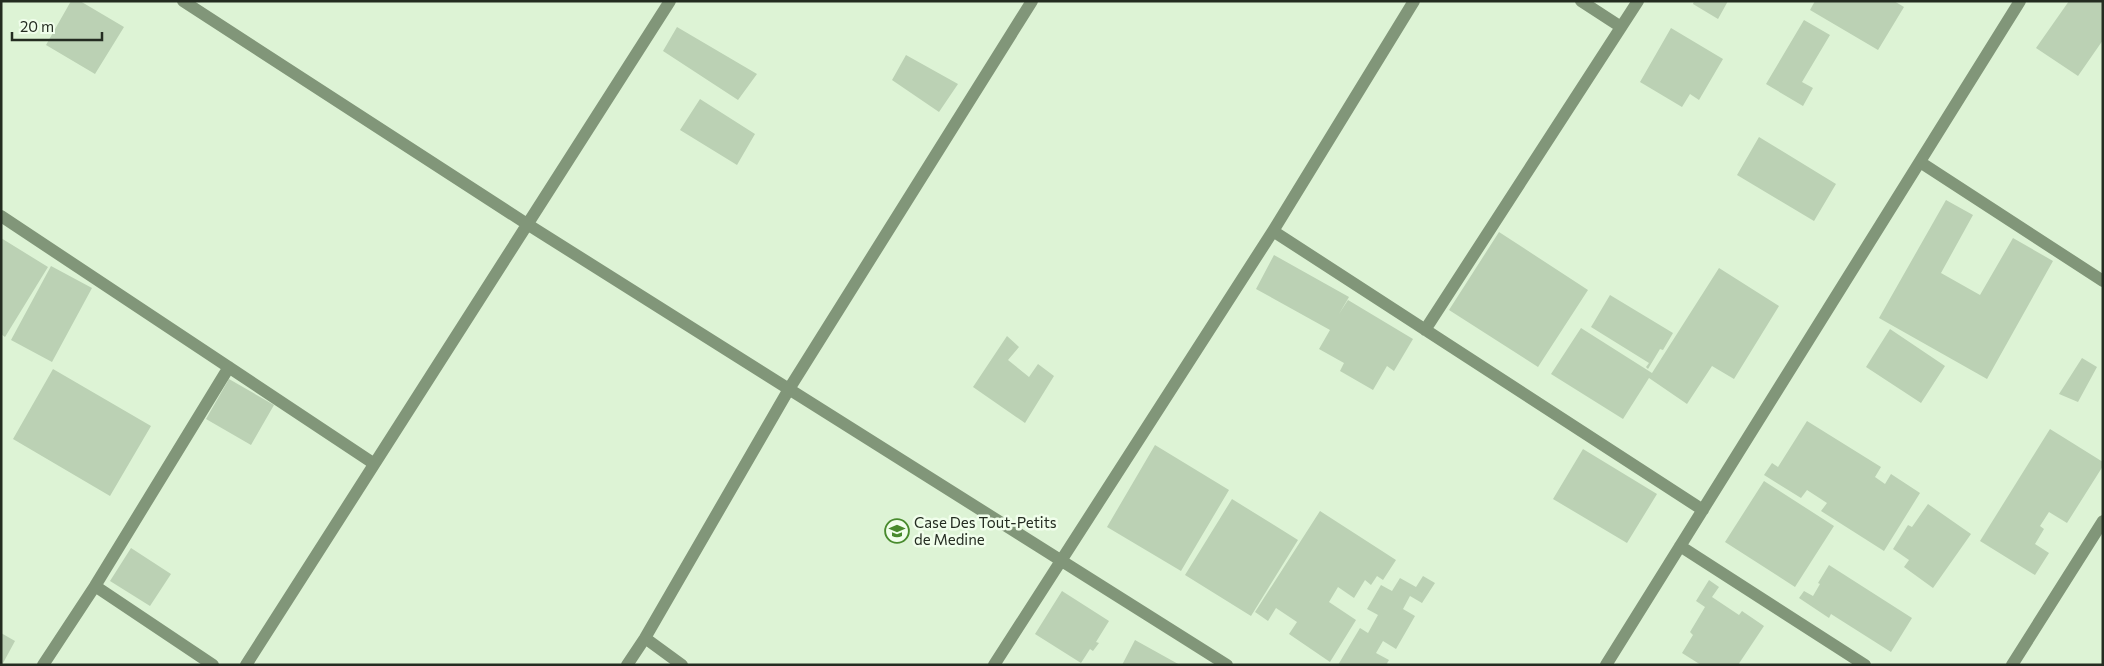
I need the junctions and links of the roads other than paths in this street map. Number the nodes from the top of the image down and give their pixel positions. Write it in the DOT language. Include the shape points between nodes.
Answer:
graph roads {
  1 [pos="183,1"];
  2 [pos="670,1"];
  3 [pos="1032,1"];
  4 [pos="1414,1"];
  5 [pos="1581,1"];
  6 [pos="1638,1"];
  7 [pos="2020,1"];
  8 [pos="1621,27"];
  9 [pos="1920,162"];
  10 [pos="1,216"];
  11 [pos="526,224"];
  12 [pos="1273,231"];
  13 [pos="2103,281"];
  14 [pos="1425,330"];
  15 [pos="230,367"];
  16 [pos="789,389"];
  17 [pos="373,463"];
  18 [pos="1703,510"];
  19 [pos="2103,521"];
  20 [pos="1680,546"];
  21 [pos="1063,561"];
  22 [pos="96,586"];
  23 [pos="645,638"];
  24 [pos="43,665"];
  25 [pos="213,665"];
  26 [pos="246,665"];
  27 [pos="627,665"];
  28 [pos="682,665"];
  29 [pos="994,665"];
  30 [pos="1227,665"];
  31 [pos="1606,665"];
  32 [pos="1865,665"];
  33 [pos="2012,665"];
  1 -- 11 [label="street"];
  2 -- 11 [label="street"];
  3 -- 16 [label="street"];
  4 -- 12 [label="street"];
  5 -- 8 [label="street"];
  6 -- 8 [label="street"];
  7 -- 9 [label="street"];
  8 -- 14 [label="street"];
  9 -- 13 [label="street"];
  9 -- 18 [label="street"];
  10 -- 15 [label="street"];
  11 -- 16 [label="street"];
  11 -- 17 [label="street"];
  12 -- 14 [label="street"];
  12 -- 21 [label="street"];
  14 -- 18 [label="street"];
  15 -- 17 [label="street"];
  15 -- 22 [label="street"];
  16 -- 21 [label="street"];
  16 -- 23 [label="street"];
  17 -- 26 [label="street"];
  18 -- 20 [label="street"];
  19 -- 33 [label="street"];
  20 -- 31 [label="street"];
  20 -- 32 [label="street"];
  21 -- 29 [label="street"];
  21 -- 30 [label="street"];
  22 -- 24 [label="street"];
  22 -- 25 [label="street"];
  23 -- 27 [label="street"];
  23 -- 28 [label="street"];
}
